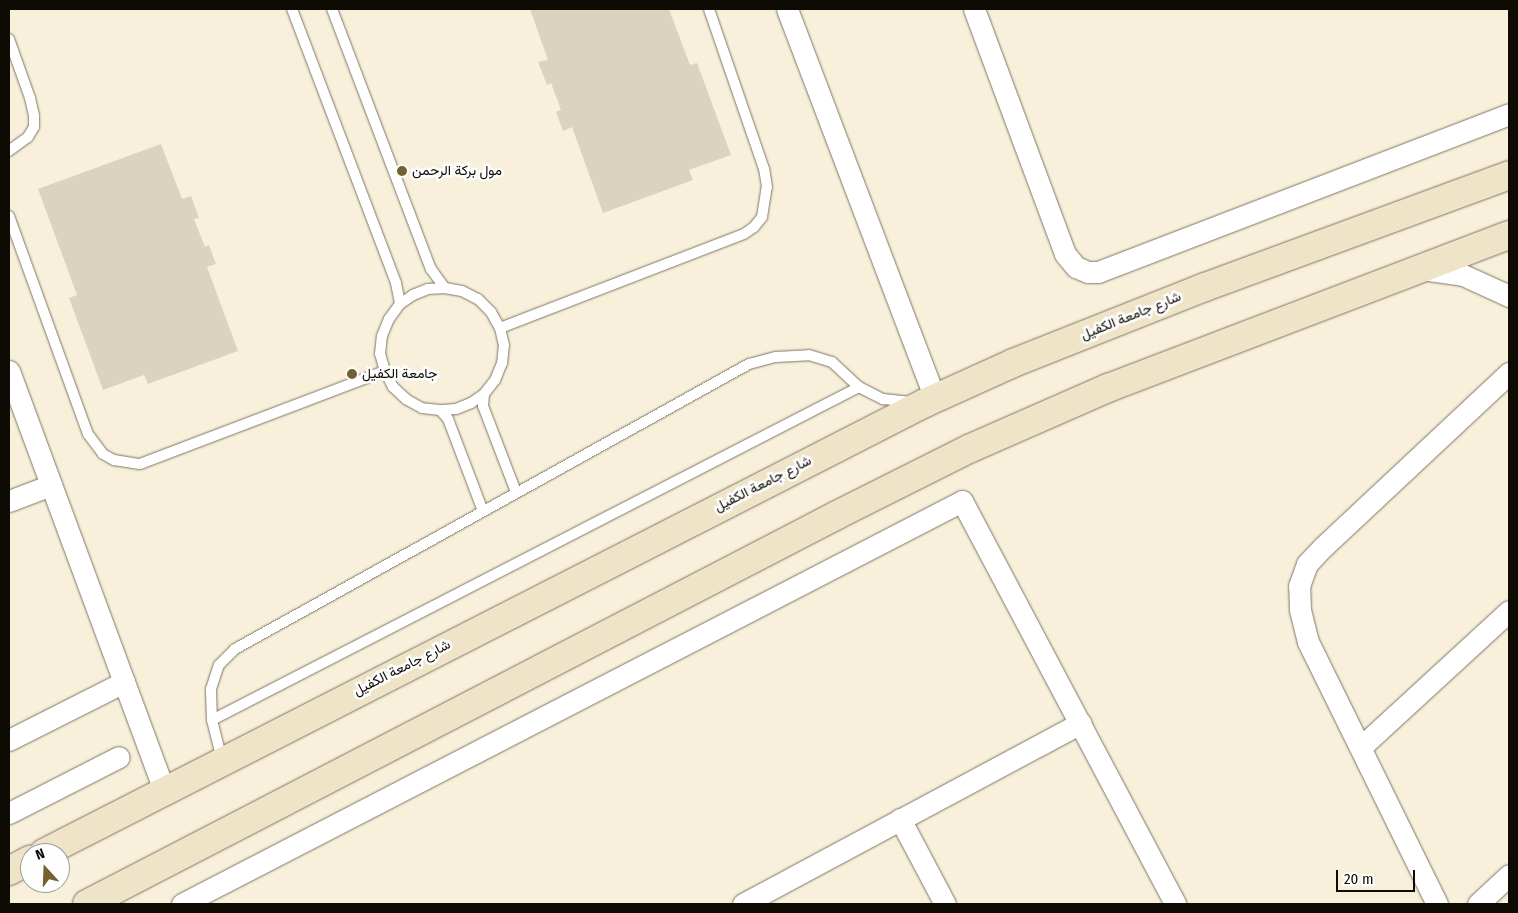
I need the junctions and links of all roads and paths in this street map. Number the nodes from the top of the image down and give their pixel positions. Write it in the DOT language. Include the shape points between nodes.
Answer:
graph roads {
  1 [pos="292,9"];
  2 [pos="332,9"];
  3 [pos="708,9"];
  4 [pos="788,9"];
  5 [pos="974,9"];
  6 [pos="9,39"];
  7 [pos="1509,114"];
  8 [pos="9,151"];
  9 [pos="1509,176"];
  10 [pos="9,216"];
  11 [pos="1509,235"];
  12 [pos="1420,269"];
  13 [pos="445,288"];
  14 [pos="1509,296"];
  15 [pos="400,304"];
  16 [pos="500,328"];
  17 [pos="9,371"];
  18 [pos="384,371"];
  19 [pos="1509,374"];
  20 [pos="859,387"];
  21 [pos="484,394"];
  22 [pos="930,401"];
  23 [pos="440,410"];
  24 [pos="51,485"];
  25 [pos="516,492"];
  26 [pos="9,501"];
  27 [pos="483,511"];
  28 [pos="1509,611"];
  29 [pos="124,682"];
  30 [pos="212,720"];
  31 [pos="1080,723"];
  32 [pos="9,740"];
  33 [pos="1361,748"];
  34 [pos="119,757"];
  35 [pos="222,760"];
  36 [pos="164,790"];
  37 [pos="9,813"];
  38 [pos="900,820"];
  39 [pos="63,843"];
  40 [pos="1509,875"];
  41 [pos="87,904"];
  42 [pos="182,904"];
  43 [pos="743,904"];
  44 [pos="945,904"];
  45 [pos="1175,904"];
  46 [pos="1437,904"];
  47 [pos="1478,904"];
  1 -- 15 [label="lane" via="396,283"];
  2 -- 13 [label="lane" via="431,269"];
  3 -- 16 [label="lane" via="764,169 767,187 762,217 744,234"];
  4 -- 22 [label="street"];
  5 -- 7 [label="street" via="1065,254 1076,267 1088,272 1098,272"];
  6 -- 8 [label="lane" via="30,98 34,127 28,138"];
  9 -- 22 [label="main road, شارع جامعة الكفيل" via="1204,287 1013,363"];
  10 -- 18 [label="lane" via="88,434 99,449 114,460 140,464"];
  11 -- 12 [label="main road"];
  12 -- 14 [label="street" via="1463,275"];
  12 -- 41 [label="main road" via="1108,388 971,448"];
  13 -- 15 [label="lane" via="421,292"];
  13 -- 16 [label="lane" via="462,291 478,299"];
  15 -- 18 [label="lane" via="388,319 382,336 380,354"];
  16 -- 21 [label="lane" via="504,345 502,363"];
  17 -- 24 [label="street"];
  18 -- 23 [label="lane" via="406,400 422,408"];
  19 -- 33 [label="street" via="1307,564 1299,586 1300,609 1308,642"];
  20 -- 22 [label="lane" via="883,399"];
  20 -- 25 [label="lane" via="832,362 809,355 776,357 749,364"];
  20 -- 30 [label="lane"];
  21 -- 23 [label="lane" via="471,404"];
  21 -- 25 [label="lane" via="483,406"];
  22 -- 35 [label="main road, شارع جامعة الكفيل"];
  23 -- 27 [label="lane" via="448,419"];
  24 -- 26 [label="street"];
  24 -- 29 [label="street"];
  25 -- 27 [label="lane"];
  27 -- 30 [label="lane" via="235,649 219,665 211,689"];
  28 -- 33 [label="street"];
  29 -- 32 [label="street"];
  29 -- 36 [label="street"];
  30 -- 35 [label="lane"];
  31 -- 38 [label="street"];
  31 -- 42 [label="street" via="962,501"];
  31 -- 45 [label="street"];
  33 -- 46 [label="street"];
  34 -- 37 [label="street"];
  35 -- 36 [label="main road, شارع جامعة الكفيل"];
  36 -- 39 [label="main road, شارع جامعة الكفيل"];
  38 -- 43 [label="street"];
  38 -- 44 [label="street"];
  40 -- 47 [label="street"];
}
